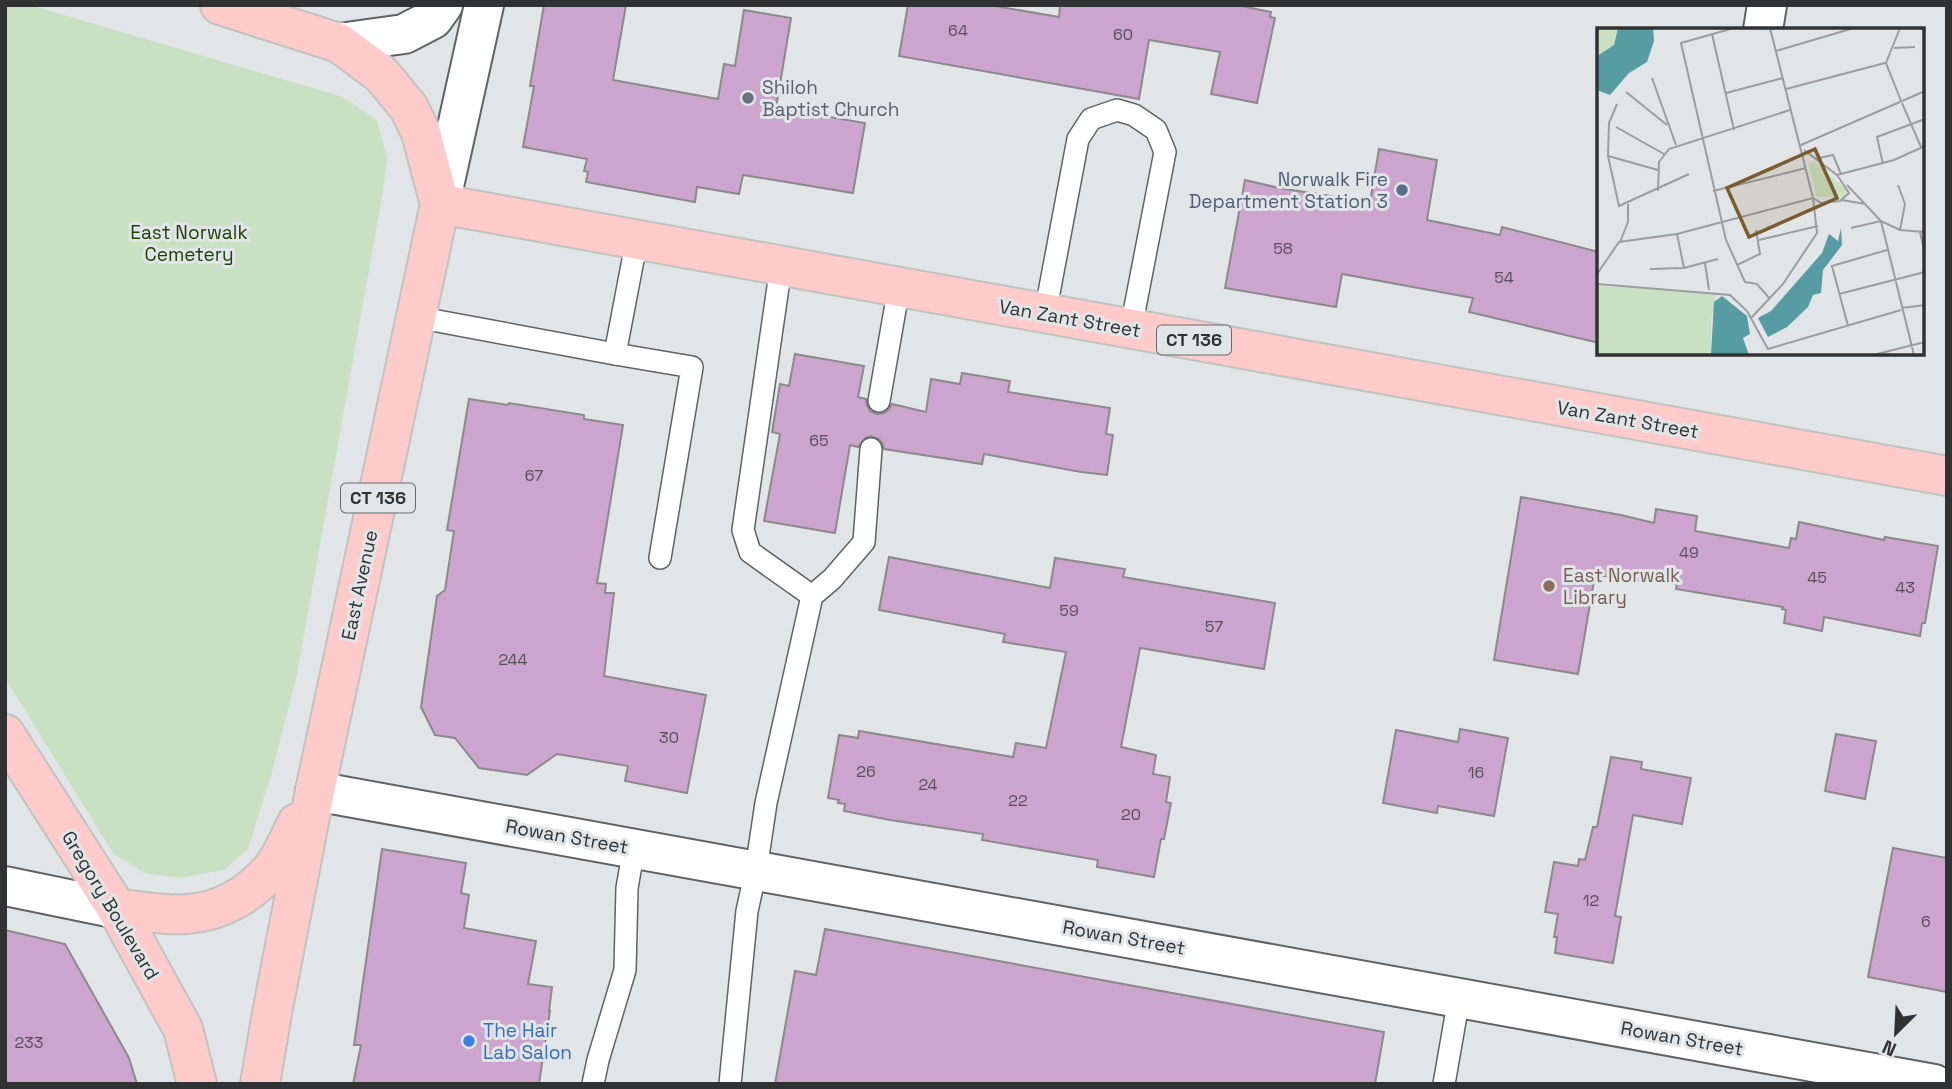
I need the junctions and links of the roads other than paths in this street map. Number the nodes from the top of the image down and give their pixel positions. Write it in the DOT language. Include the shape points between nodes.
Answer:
graph roads {
  1 [pos="220,5"];
  2 [pos="443,5"];
  3 [pos="484,5"];
  4 [pos="1767,5"];
  5 [pos="1763,28"];
  6 [pos="339,43"];
  7 [pos="440,204"];
  8 [pos="637,239"];
  9 [pos="781,265"];
  10 [pos="899,286"];
  11 [pos="1045,314"];
  12 [pos="416,317"];
  13 [pos="1131,328"];
  14 [pos="615,354"];
  15 [pos="879,401"];
  16 [pos="871,449"];
  17 [pos="1947,476"];
  18 [pos="660,558"];
  19 [pos="812,596"];
  20 [pos="5,734"];
  21 [pos="315,791"];
  22 [pos="634,848"];
  23 [pos="756,870"];
  24 [pos="5,886"];
  25 [pos="117,909"];
  26 [pos="1459,998"];
  27 [pos="197,1084"];
  28 [pos="260,1084"];
  29 [pos="593,1084"];
  30 [pos="730,1084"];
  31 [pos="1444,1084"];
  32 [pos="1934,1084"];
  1 -- 6 [label="main road, CT 136"];
  2 -- 6 [label="street" via="433,19 404,34"];
  3 -- 7 [label="street, East Avenue"];
  4 -- 5 [label="street"];
  6 -- 7 [label="main road, CT 136" via="382,75 408,108 421,132"];
  7 -- 8 [label="main road, Van Zant Street / CT 136"];
  7 -- 12 [label="main road, East Avenue / CT 136"];
  8 -- 9 [label="main road, Van Zant Street / CT 136"];
  8 -- 14 [label="lane"];
  9 -- 10 [label="main road, Van Zant Street / CT 136"];
  9 -- 19 [label="lane" via="743,530 750,552"];
  10 -- 11 [label="main road, Van Zant Street / CT 136"];
  10 -- 15 [label="lane"];
  11 -- 13 [label="main road, Van Zant Street / CT 136"];
  11 -- 13 [label="lane" via="1078,139 1091,119 1117,110 1156,130 1165,152"];
  12 -- 14 [label="lane"];
  12 -- 21 [label="main road, East Avenue / CT 136"];
  13 -- 17 [label="main road, Van Zant Street / CT 136"];
  14 -- 18 [label="lane" via="692,367"];
  16 -- 19 [label="lane" via="864,542"];
  19 -- 23 [label="lane" via="766,803"];
  20 -- 25 [label="main road, Gregory Boulevard"];
  21 -- 22 [label="street, Rowan Street"];
  21 -- 25 [label="main road" via="272,869 232,903 187,914"];
  21 -- 28 [label="main road, East Avenue / CT 136"];
  22 -- 23 [label="street, Rowan Street"];
  22 -- 29 [label="lane" via="627,888 625,970"];
  23 -- 26 [label="street, Rowan Street"];
  23 -- 30 [label="lane" via="747,911"];
  24 -- 25 [label="street"];
  25 -- 27 [label="main road, Gregory Boulevard" via="183,1029"];
  26 -- 31 [label="lane"];
  26 -- 32 [label="street, Rowan Street"];
}
